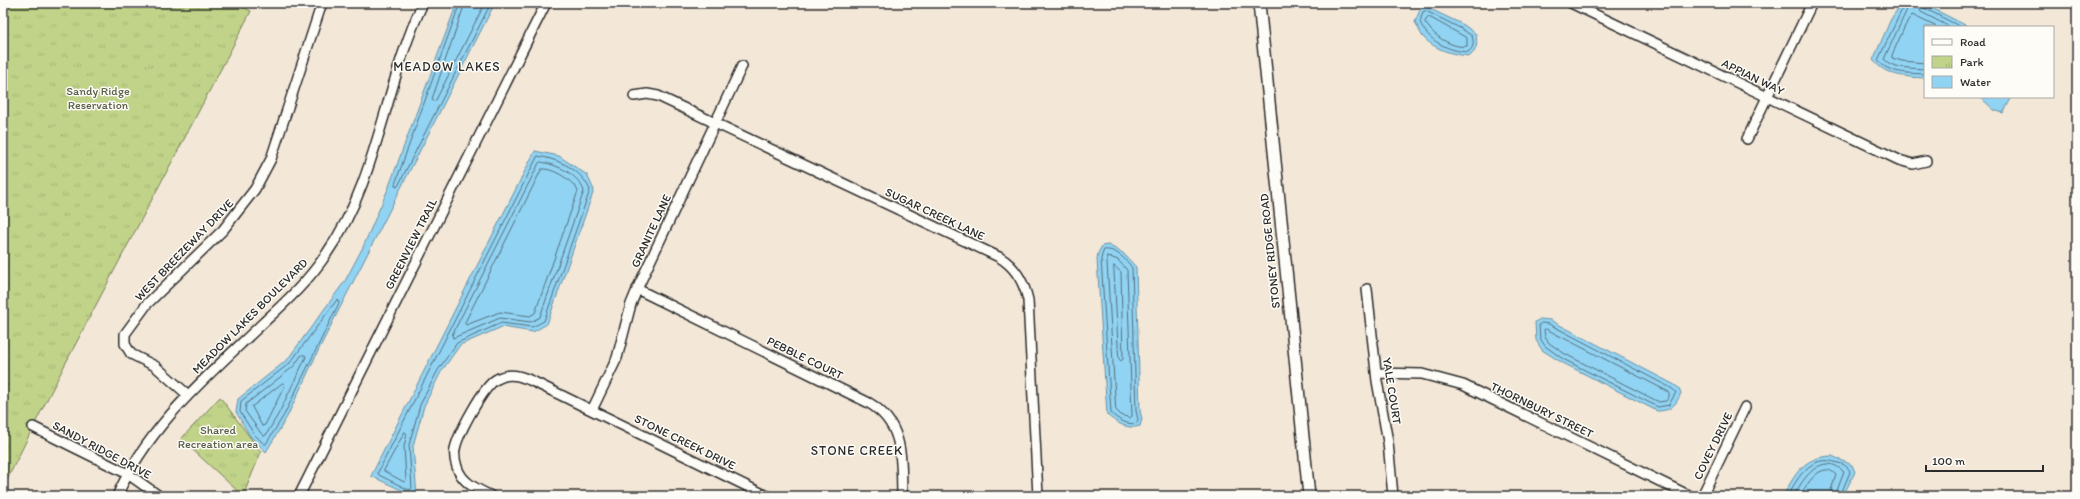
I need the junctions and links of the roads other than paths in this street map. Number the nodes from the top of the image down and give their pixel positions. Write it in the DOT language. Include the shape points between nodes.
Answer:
graph roads {
  1 [pos="322,3"];
  2 [pos="422,3"];
  3 [pos="546,3"];
  4 [pos="1260,3"];
  5 [pos="1571,3"];
  6 [pos="1812,3"];
  7 [pos="742,66"];
  8 [pos="634,96"];
  9 [pos="1767,97"];
  10 [pos="715,123"];
  11 [pos="1747,139"];
  12 [pos="1926,161"];
  13 [pos="637,289"];
  14 [pos="1367,289"];
  15 [pos="1376,373"];
  16 [pos="188,395"];
  17 [pos="1745,406"];
  18 [pos="592,410"];
  19 [pos="33,427"];
  20 [pos="128,474"];
  21 [pos="117,496"];
  22 [pos="159,496"];
  23 [pos="299,496"];
  24 [pos="491,496"];
  25 [pos="767,496"];
  26 [pos="902,496"];
  27 [pos="1038,496"];
  28 [pos="1309,496"];
  29 [pos="1393,496"];
  30 [pos="1690,496"];
  31 [pos="1702,496"];
  1 -- 16 [label="street, WEST BREEZEWAY DRIVE" via="271,159 260,181 233,219 157,294 125,334 125,344 131,354 155,366"];
  2 -- 16 [label="street, MEADOW LAKES BOULEVARD" via="404,48 362,183 335,241 296,291"];
  3 -- 23 [label="street, GREENVIEW TRAIL"];
  4 -- 28 [label="street, STONEY RIDGE ROAD"];
  5 -- 9 [label="street, APPIAN WAY"];
  6 -- 9 [label="street"];
  7 -- 10 [label="street, GRANITE LANE"];
  8 -- 10 [label="street, SUGAR CREEK LANE" via="658,96"];
  9 -- 11 [label="street"];
  9 -- 12 [label="street, APPIAN WAY" via="1899,160 1913,164"];
  10 -- 13 [label="street, GRANITE LANE"];
  10 -- 27 [label="street, SUGAR CREEK LANE" via="999,257 1014,270 1024,285 1029,307"];
  13 -- 18 [label="street, GRANITE LANE" via="617,358"];
  13 -- 26 [label="street, PEBBLE COURT" via="882,412 892,423 897,435"];
  14 -- 15 [label="street, YALE COURT"];
  15 -- 29 [label="street, YALE COURT" via="1388,442"];
  15 -- 30 [label="street, THORNBURY STREET" via="1422,374 1463,386"];
  16 -- 20 [label="street, MEADOW LAKES BOULEVARD" via="161,424"];
  17 -- 31 [label="street, COVEY DRIVE"];
  18 -- 24 [label="street, STONE CREEK DRIVE" via="524,377 511,375 493,381 479,399 458,440 455,456 457,468 467,482"];
  18 -- 25 [label="street, STONE CREEK DRIVE"];
  19 -- 20 [label="street, SANDY RIDGE DRIVE"];
  20 -- 21 [label="street, MEADOW LAKES BOULEVARD"];
  20 -- 22 [label="street, SANDY RIDGE DRIVE"];
}
